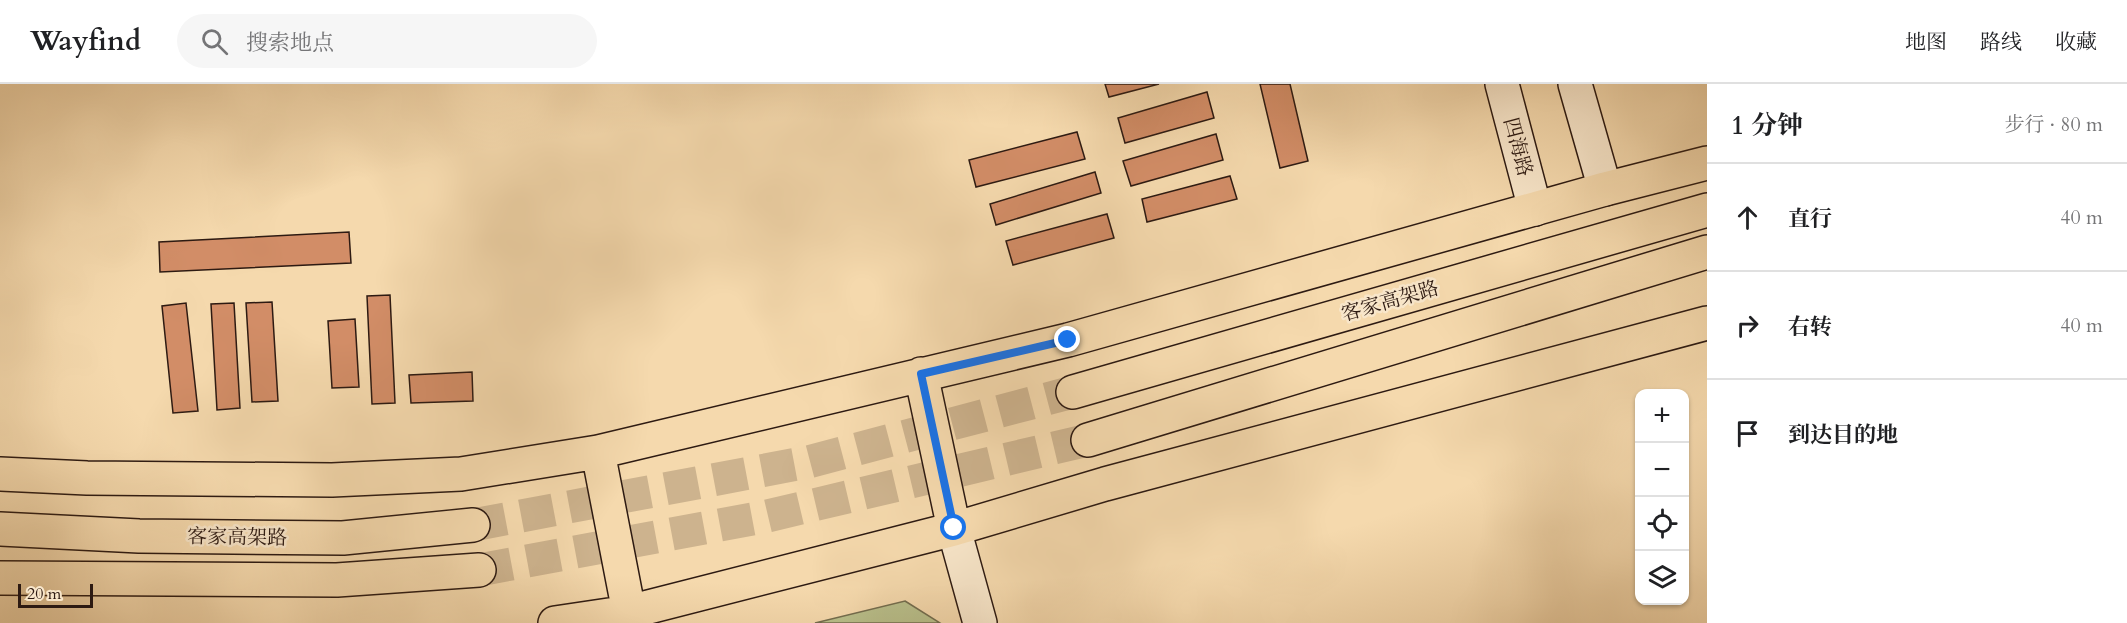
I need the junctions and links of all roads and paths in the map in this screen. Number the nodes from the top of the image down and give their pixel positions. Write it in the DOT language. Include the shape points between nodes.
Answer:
graph roads {
  1 [pos="1502,84"];
  2 [pos="1575,84"];
  3 [pos="1707,163"];
  4 [pos="1605,189"];
  5 [pos="1534,209"];
  6 [pos="1707,210"];
  7 [pos="1707,252"];
  8 [pos="1707,323"];
  9 [pos="921,374"];
  10 [pos="1073,393"];
  11 [pos="1088,440"];
  12 [pos="598,452"];
  13 [pos="0,474"];
  14 [pos="473,525"];
  15 [pos="954,528"];
  16 [pos="0,529"];
  17 [pos="479,570"];
  18 [pos="0,578"];
  19 [pos="631,617"];
  20 [pos="555,623"];
  21 [pos="980,623"];
  1 -- 5 [label="street, 四海路"];
  2 -- 4 [label="street"];
  3 -- 4 [label="main road"];
  4 -- 5 [label="main road"];
  5 -- 9 [label="main road" via="1068,340"];
  6 -- 10 [label="main road, 客家高架路"];
  7 -- 11 [label="main road"];
  8 -- 15 [label="main road"];
  9 -- 12 [label="main road"];
  9 -- 15 [label="main road"];
  12 -- 13 [label="main road" via="461,474 332,480"];
  12 -- 19 [label="main road"];
  14 -- 16 [label="main road, 客家高架路" via="344,538 139,536"];
  15 -- 19 [label="main road"];
  15 -- 21 [label="street"];
  17 -- 18 [label="main road" via="337,579"];
  19 -- 20 [label="main road"];
}
